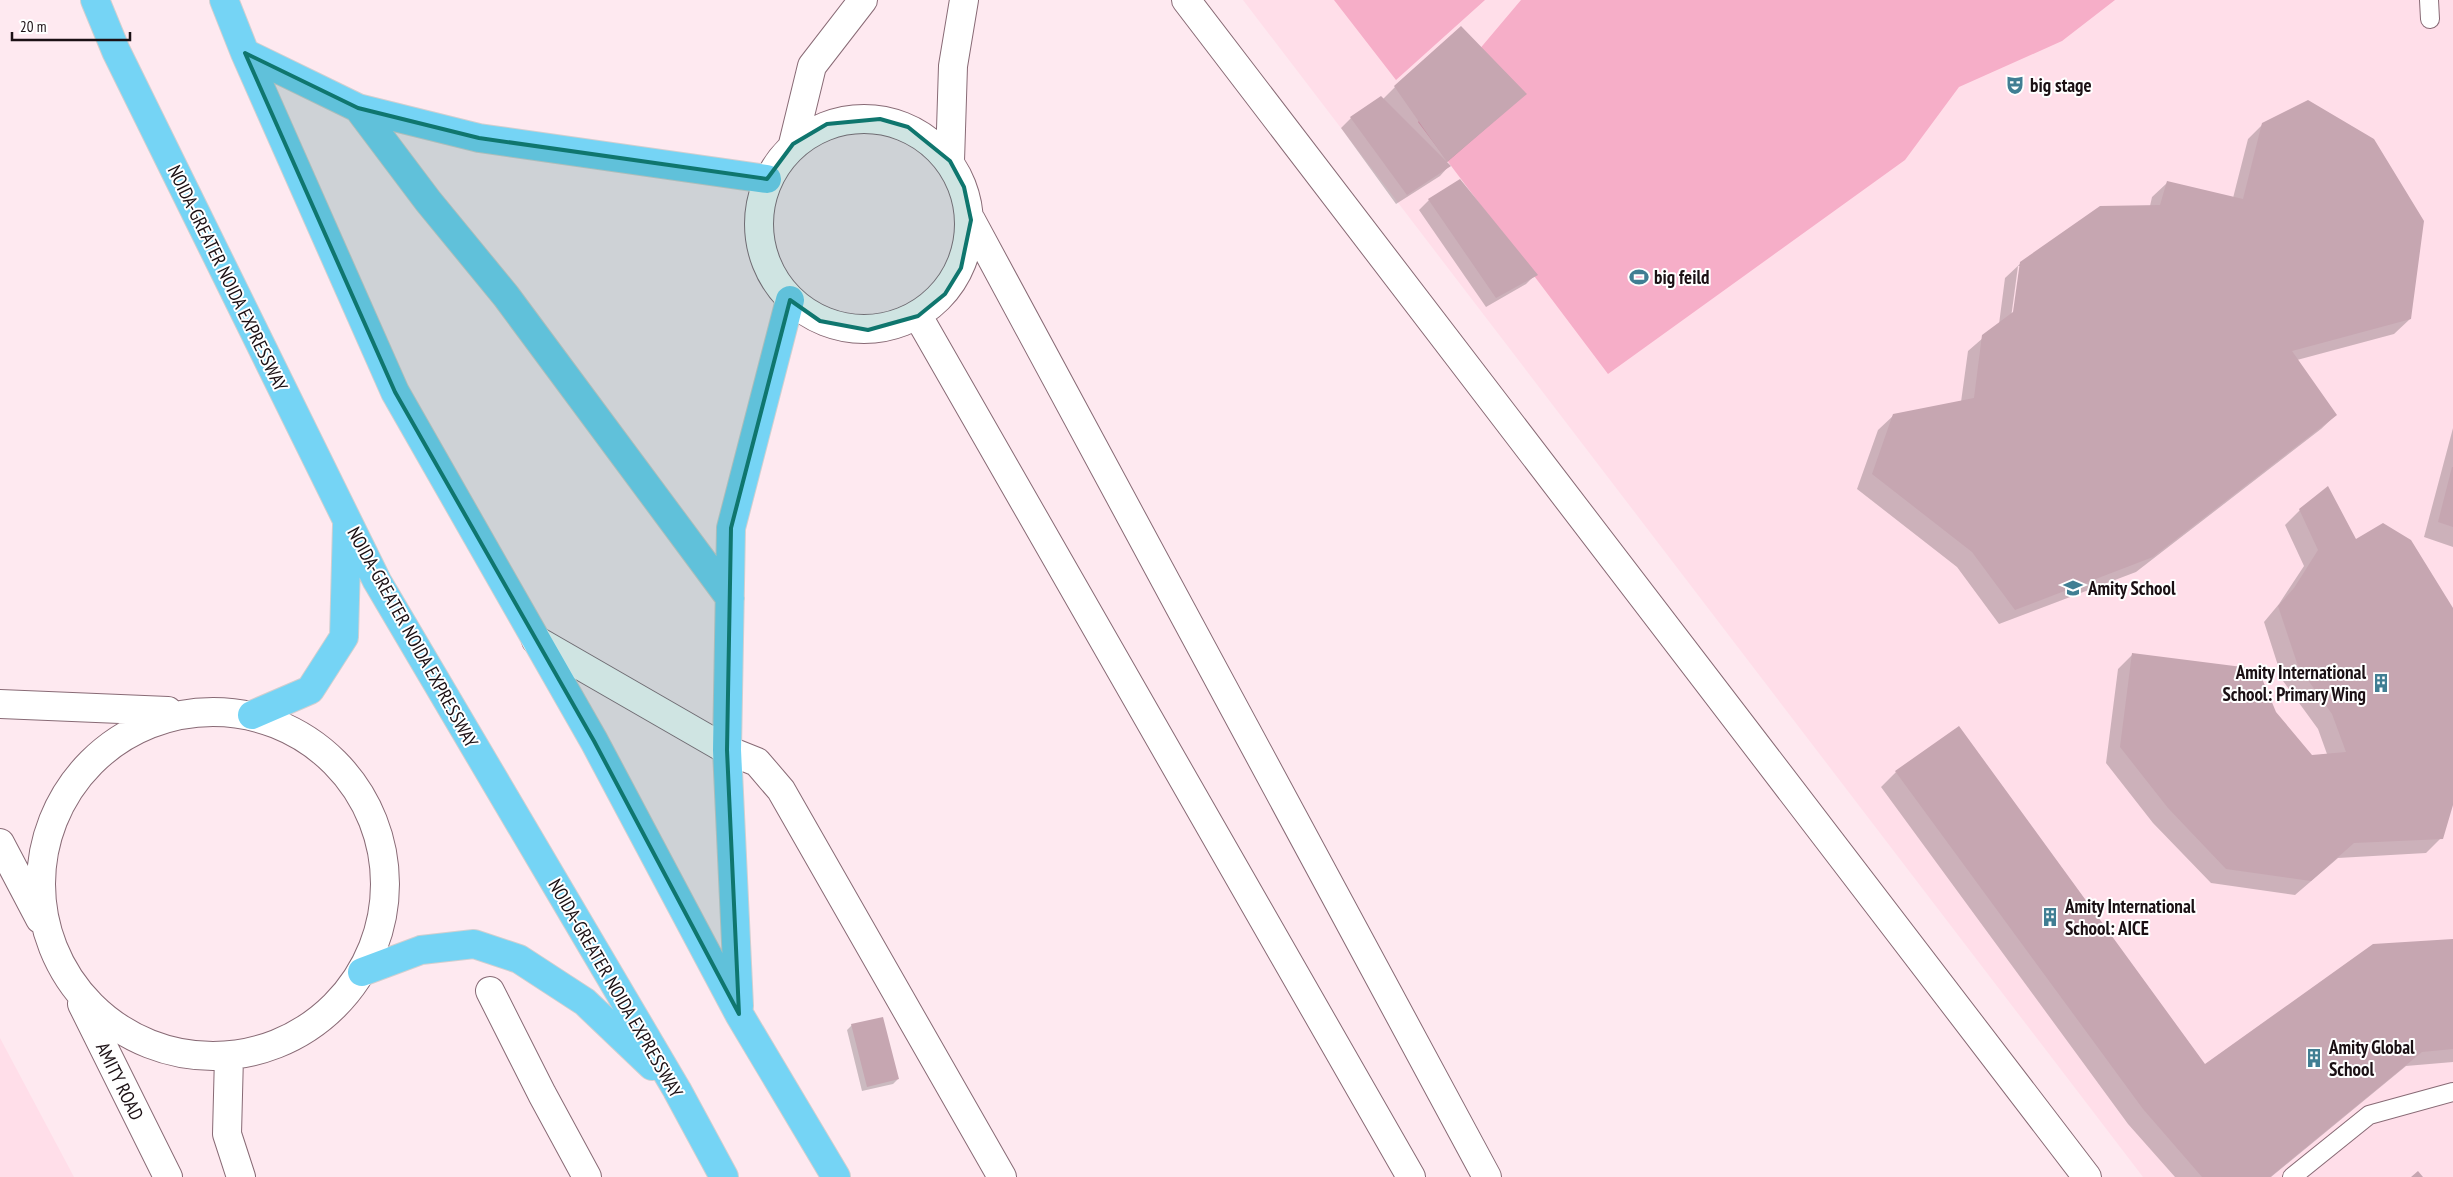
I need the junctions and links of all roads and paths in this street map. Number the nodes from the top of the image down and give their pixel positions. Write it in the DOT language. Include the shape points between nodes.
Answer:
graph roads {
  1 [pos="95,0"];
  2 [pos="224,0"];
  3 [pos="863,0"];
  4 [pos="964,0"];
  5 [pos="1186,0"];
  6 [pos="2429,0"];
  7 [pos="2430,19"];
  8 [pos="245,53"];
  9 [pos="358,108"];
  10 [pos="793,144"];
  11 [pos="950,161"];
  12 [pos="767,179"];
  13 [pos="970,220"];
  14 [pos="790,300"];
  15 [pos="918,316"];
  16 [pos="347,521"];
  17 [pos="730,598"];
  18 [pos="536,640"];
  19 [pos="0,704"];
  20 [pos="192,712"];
  21 [pos="252,715"];
  22 [pos="727,750"];
  23 [pos="0,843"];
  24 [pos="46,931"];
  25 [pos="362,972"];
  26 [pos="72,985"];
  27 [pos="490,991"];
  28 [pos="739,1014"];
  29 [pos="229,1056"];
  30 [pos="677,1090"];
  31 [pos="2453,1092"];
  32 [pos="168,1177"];
  33 [pos="241,1177"];
  34 [pos="587,1177"];
  35 [pos="724,1177"];
  36 [pos="836,1177"];
  37 [pos="1002,1177"];
  38 [pos="1412,1177"];
  39 [pos="1487,1177"];
  40 [pos="2087,1177"];
  41 [pos="2292,1177"];
  1 -- 16 [label="highway, NOIDA-GREATER NOIDA EXPRESSWAY" via="116,51"];
  2 -- 8 [label="highway"];
  3 -- 10 [label="street" via="812,66"];
  4 -- 11 [label="street" via="953,66"];
  5 -- 40 [label="street"];
  6 -- 7 [label="lane"];
  8 -- 9 [label="highway"];
  8 -- 18 [label="highway" via="395,392"];
  9 -- 12 [label="highway" via="479,138"];
  9 -- 17 [label="highway" via="428,201 506,296"];
  10 -- 11 [label="street" via="826,124 880,119 908,127"];
  10 -- 12 [label="street"];
  11 -- 13 [label="street" via="964,187"];
  12 -- 14 [label="street" via="757,224 764,261"];
  13 -- 15 [label="street" via="961,268 944,294"];
  13 -- 39 [label="street"];
  14 -- 15 [label="street" via="820,320 868,330"];
  14 -- 17 [label="highway" via="731,528"];
  15 -- 38 [label="street"];
  16 -- 21 [label="highway" via="344,637 310,690"];
  16 -- 30 [label="highway, NOIDA-GREATER NOIDA EXPRESSWAY" via="377,582"];
  17 -- 22 [label="highway"];
  18 -- 22 [label="street"];
  18 -- 28 [label="highway" via="594,741"];
  19 -- 20 [label="street"];
  20 -- 21 [label="street"];
  20 -- 24 [label="street" via="135,729 87,764 54,814 40,872"];
  21 -- 25 [label="street" via="302,735 344,770 372,816 386,869 382,922"];
  22 -- 28 [label="highway"];
  22 -- 37 [label="street" via="757,762 781,790"];
  23 -- 24 [label="street, AMITY ROAD"];
  24 -- 26 [label="street, AMITY ROAD"];
  25 -- 29 [label="street" via="328,1014 282,1043"];
  25 -- 30 [label="highway" via="421,950 474,944 519,959 585,1002"];
  26 -- 29 [label="street" via="115,1026 169,1051"];
  26 -- 32 [label="street, AMITY ROAD"];
  27 -- 34 [label="street"];
  28 -- 36 [label="highway"];
  29 -- 33 [label="street" via="227,1134"];
  30 -- 35 [label="highway, NOIDA-GREATER NOIDA EXPRESSWAY"];
  31 -- 41 [label="lane" via="2369,1115"];
}
